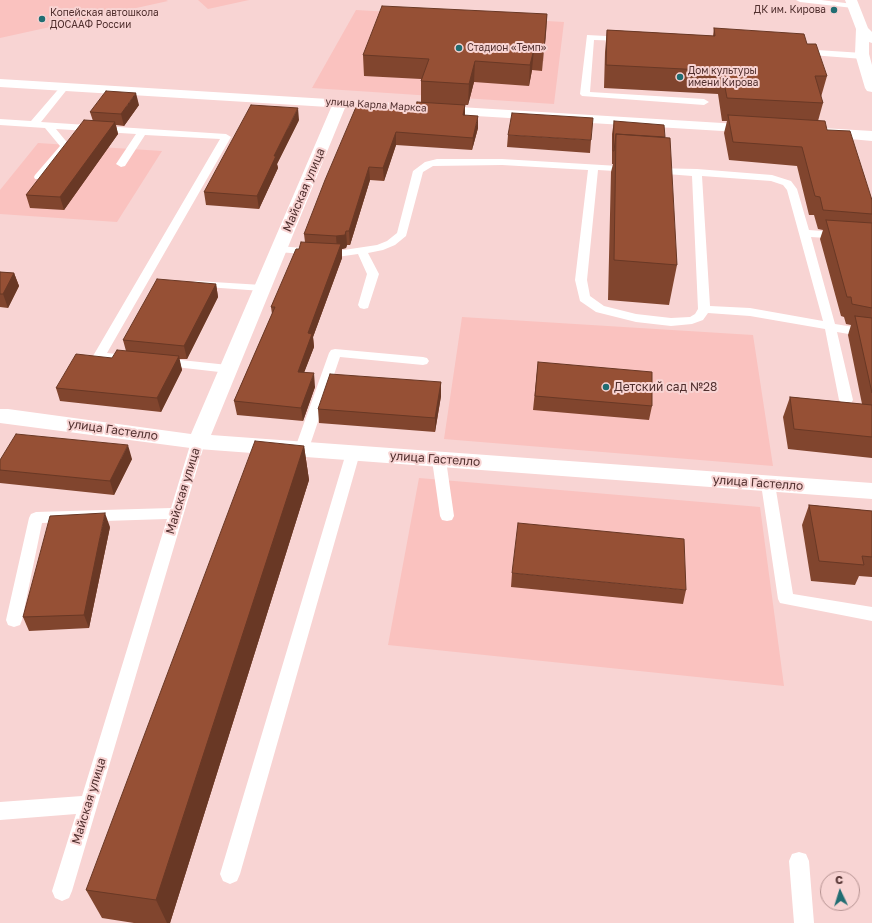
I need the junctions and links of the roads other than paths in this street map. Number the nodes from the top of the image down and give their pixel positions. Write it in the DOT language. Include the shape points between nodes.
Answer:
graph roads {
  1 [pos="800,0"];
  2 [pos="852,3"];
  3 [pos="862,29"];
  4 [pos="636,40"];
  5 [pos="872,40"];
  6 [pos="790,51"];
  7 [pos="863,56"];
  8 [pos="871,82"];
  9 [pos="0,83"];
  10 [pos="65,86"];
  11 [pos="704,102"];
  12 [pos="340,103"];
  13 [pos="0,122"];
  14 [pos="34,124"];
  15 [pos="48,125"];
  16 [pos="770,130"];
  17 [pos="143,131"];
  18 [pos="809,132"];
  19 [pos="872,136"];
  20 [pos="121,164"];
  21 [pos="593,167"];
  22 [pos="697,172"];
  23 [pos="39,177"];
  24 [pos="804,233"];
  25 [pos="872,238"];
  26 [pos="279,249"];
  27 [pos="362,251"];
  28 [pos="142,281"];
  29 [pos="157,282"];
  30 [pos="187,284"];
  31 [pos="262,288"];
  32 [pos="364,305"];
  33 [pos="704,309"];
  34 [pos="830,326"];
  35 [pos="872,334"];
  36 [pos="424,360"];
  37 [pos="228,369"];
  38 [pos="846,400"];
  39 [pos="0,416"];
  40 [pos="198,442"];
  41 [pos="302,451"];
  42 [pos="353,453"];
  43 [pos="439,460"];
  44 [pos="768,484"];
  45 [pos="872,491"];
  46 [pos="176,513"];
  47 [pos="447,516"];
  48 [pos="872,614"];
  49 [pos="14,620"];
  50 [pos="88,804"];
  51 [pos="0,811"];
  52 [pos="799,861"];
  53 [pos="230,874"];
  54 [pos="62,891"];
  55 [pos="804,923"];
  1 -- 2 [label="lane"];
  2 -- 3 [label="street"];
  3 -- 5 [label="street"];
  3 -- 7 [label="street"];
  4 -- 11 [label="lane" via="590,37 585,94"];
  6 -- 7 [label="lane"];
  7 -- 8 [label="street"];
  9 -- 10 [label="street, улица Карла Маркса"];
  10 -- 12 [label="street, улица Карла Маркса"];
  10 -- 14 [label="lane"];
  12 -- 16 [label="street, улица Карла Маркса"];
  12 -- 26 [label="street, Майская улица"];
  13 -- 14 [label="lane"];
  14 -- 15 [label="lane"];
  15 -- 17 [label="lane"];
  15 -- 23 [label="lane" via="65,146"];
  17 -- 20 [label="lane"];
  17 -- 28 [label="lane" via="226,137"];
  18 -- 19 [label="street"];
  21 -- 22 [label="lane"];
  21 -- 27 [label="lane" via="452,161 428,164 418,171 402,234 391,244"];
  21 -- 33 [label="lane" via="580,280 584,298 600,309 636,318 670,322 692,320 699,317"];
  22 -- 24 [label="lane" via="772,178 787,184 792,189"];
  22 -- 33 [label="lane"];
  24 -- 25 [label="lane"];
  24 -- 34 [label="lane"];
  26 -- 27 [label="lane" via="336,254"];
  26 -- 31 [label="street, Майская улица"];
  27 -- 32 [label="lane" via="373,274"];
  28 -- 29 [label="lane"];
  28 -- 37 [label="lane" via="99,356"];
  30 -- 31 [label="lane"];
  31 -- 37 [label="street, Майская улица"];
  33 -- 34 [label="lane" via="750,312"];
  34 -- 35 [label="lane"];
  34 -- 38 [label="lane"];
  36 -- 41 [label="lane" via="335,353"];
  37 -- 40 [label="street, Майская улица"];
  39 -- 40 [label="street, улица Гастелло"];
  40 -- 41 [label="street, улица Гастелло"];
  40 -- 46 [label="lane, Майская улица"];
  41 -- 42 [label="street, улица Гастелло"];
  42 -- 43 [label="street, улица Гастелло"];
  42 -- 53 [label="lane"];
  43 -- 44 [label="street, улица Гастелло"];
  43 -- 47 [label="lane"];
  44 -- 45 [label="street, улица Гастелло"];
  44 -- 48 [label="lane" via="786,599"];
  46 -- 49 [label="lane" via="36,518"];
  46 -- 50 [label="lane, Майская улица"];
  50 -- 51 [label="lane"];
  50 -- 54 [label="lane, Майская улица"];
  52 -- 55 [label="lane"];
}
